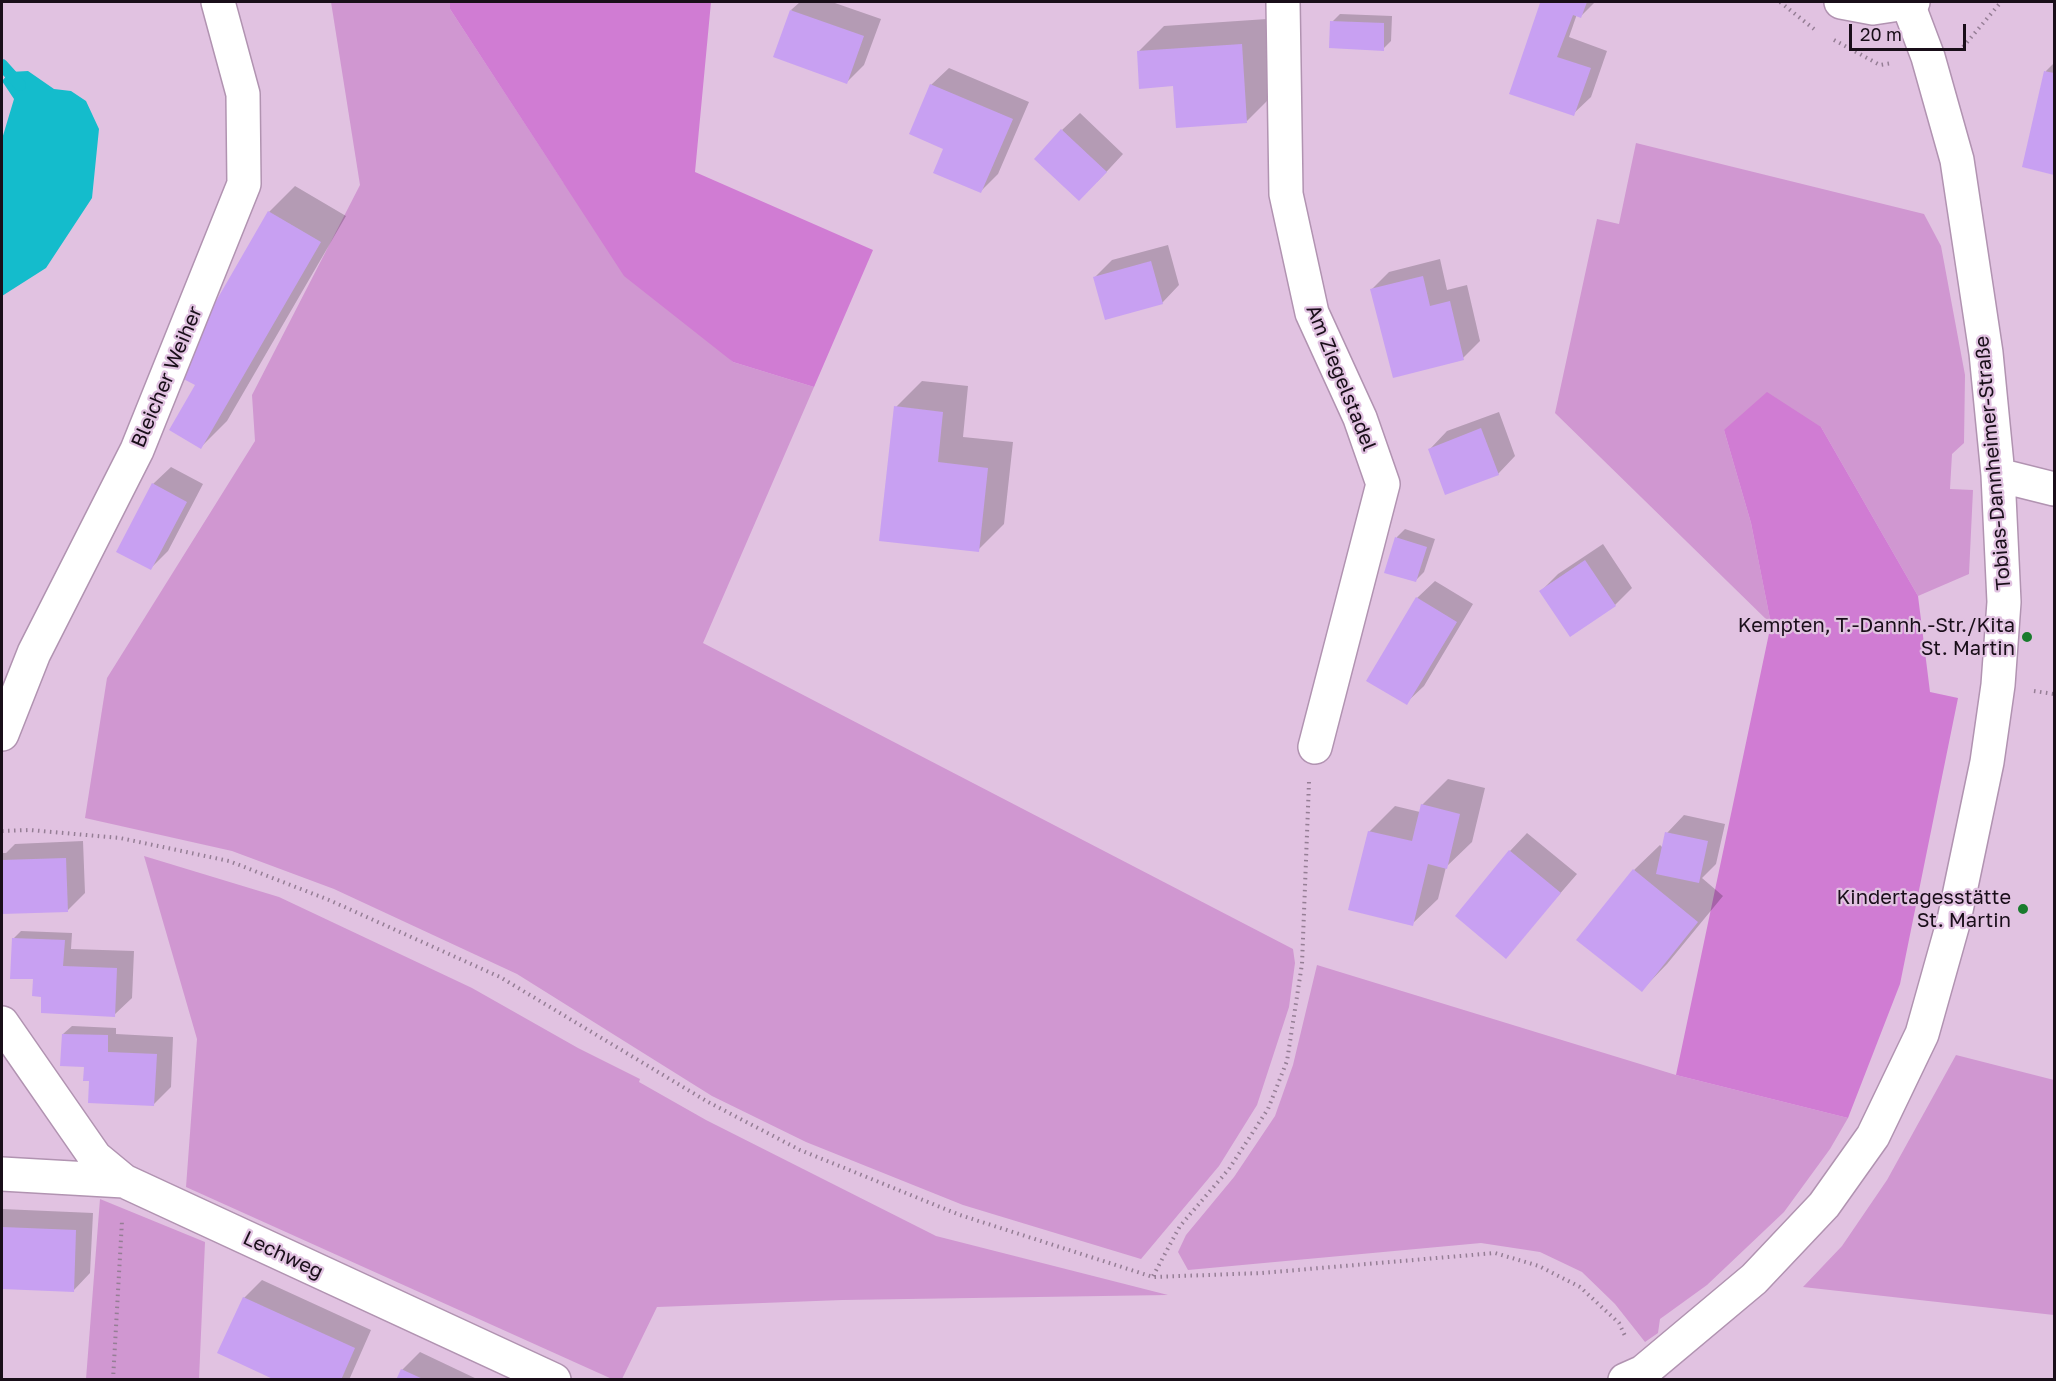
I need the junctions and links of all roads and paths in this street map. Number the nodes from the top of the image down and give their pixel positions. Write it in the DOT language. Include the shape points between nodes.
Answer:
graph roads {
  1 [pos="218,2"];
  2 [pos="1283,2"];
  3 [pos="1841,2"];
  4 [pos="1910,3"];
  5 [pos="1998,475"];
  6 [pos="2055,489"];
  7 [pos="2,734"];
  8 [pos="1315,747"];
  9 [pos="2,831"];
  10 [pos="2,1023"];
  11 [pos="2,1174"];
  12 [pos="124,1181"];
  13 [pos="1153,1277"];
  14 [pos="1634,1376"];
  15 [pos="112,1380"];
  16 [pos="554,1380"];
  1 -- 7 [label="street, Bleicher Weiher" via="243,94 244,184 137,450 34,653"];
  2 -- 8 [label="street, Am Ziegelstadel" via="1286,194 1312,313 1360,418 1383,484"];
  3 -- 4 [label="street" via="1873,8"];
  4 -- 5 [label="street, Tobias-Dannheimer-Straße" via="1957,160 1986,353"];
  5 -- 6 [label="street"];
  5 -- 14 [label="street, Tobias-Dannheimer-Straße" via="2004,602 1998,685 1987,762 1954,920 1922,1034 1873,1136 1824,1204 1754,1279"];
  8 -- 13 [label="path" via="1309,777 1302,964 1287,1061 1268,1109 1229,1169 1180,1226"];
  9 -- 13 [label="path" via="120,838 240,866 329,900 500,977 708,1102 800,1150 960,1215"];
  10 -- 12 [label="street" via="95,1157"];
  11 -- 12 [label="street, Lechweg"];
  12 -- 15 [label="path"];
  12 -- 16 [label="street, Lechweg"];
  13 -- 14 [label="path" via="1262,1273 1495,1253 1539,1266 1581,1287 1619,1323"];
}
